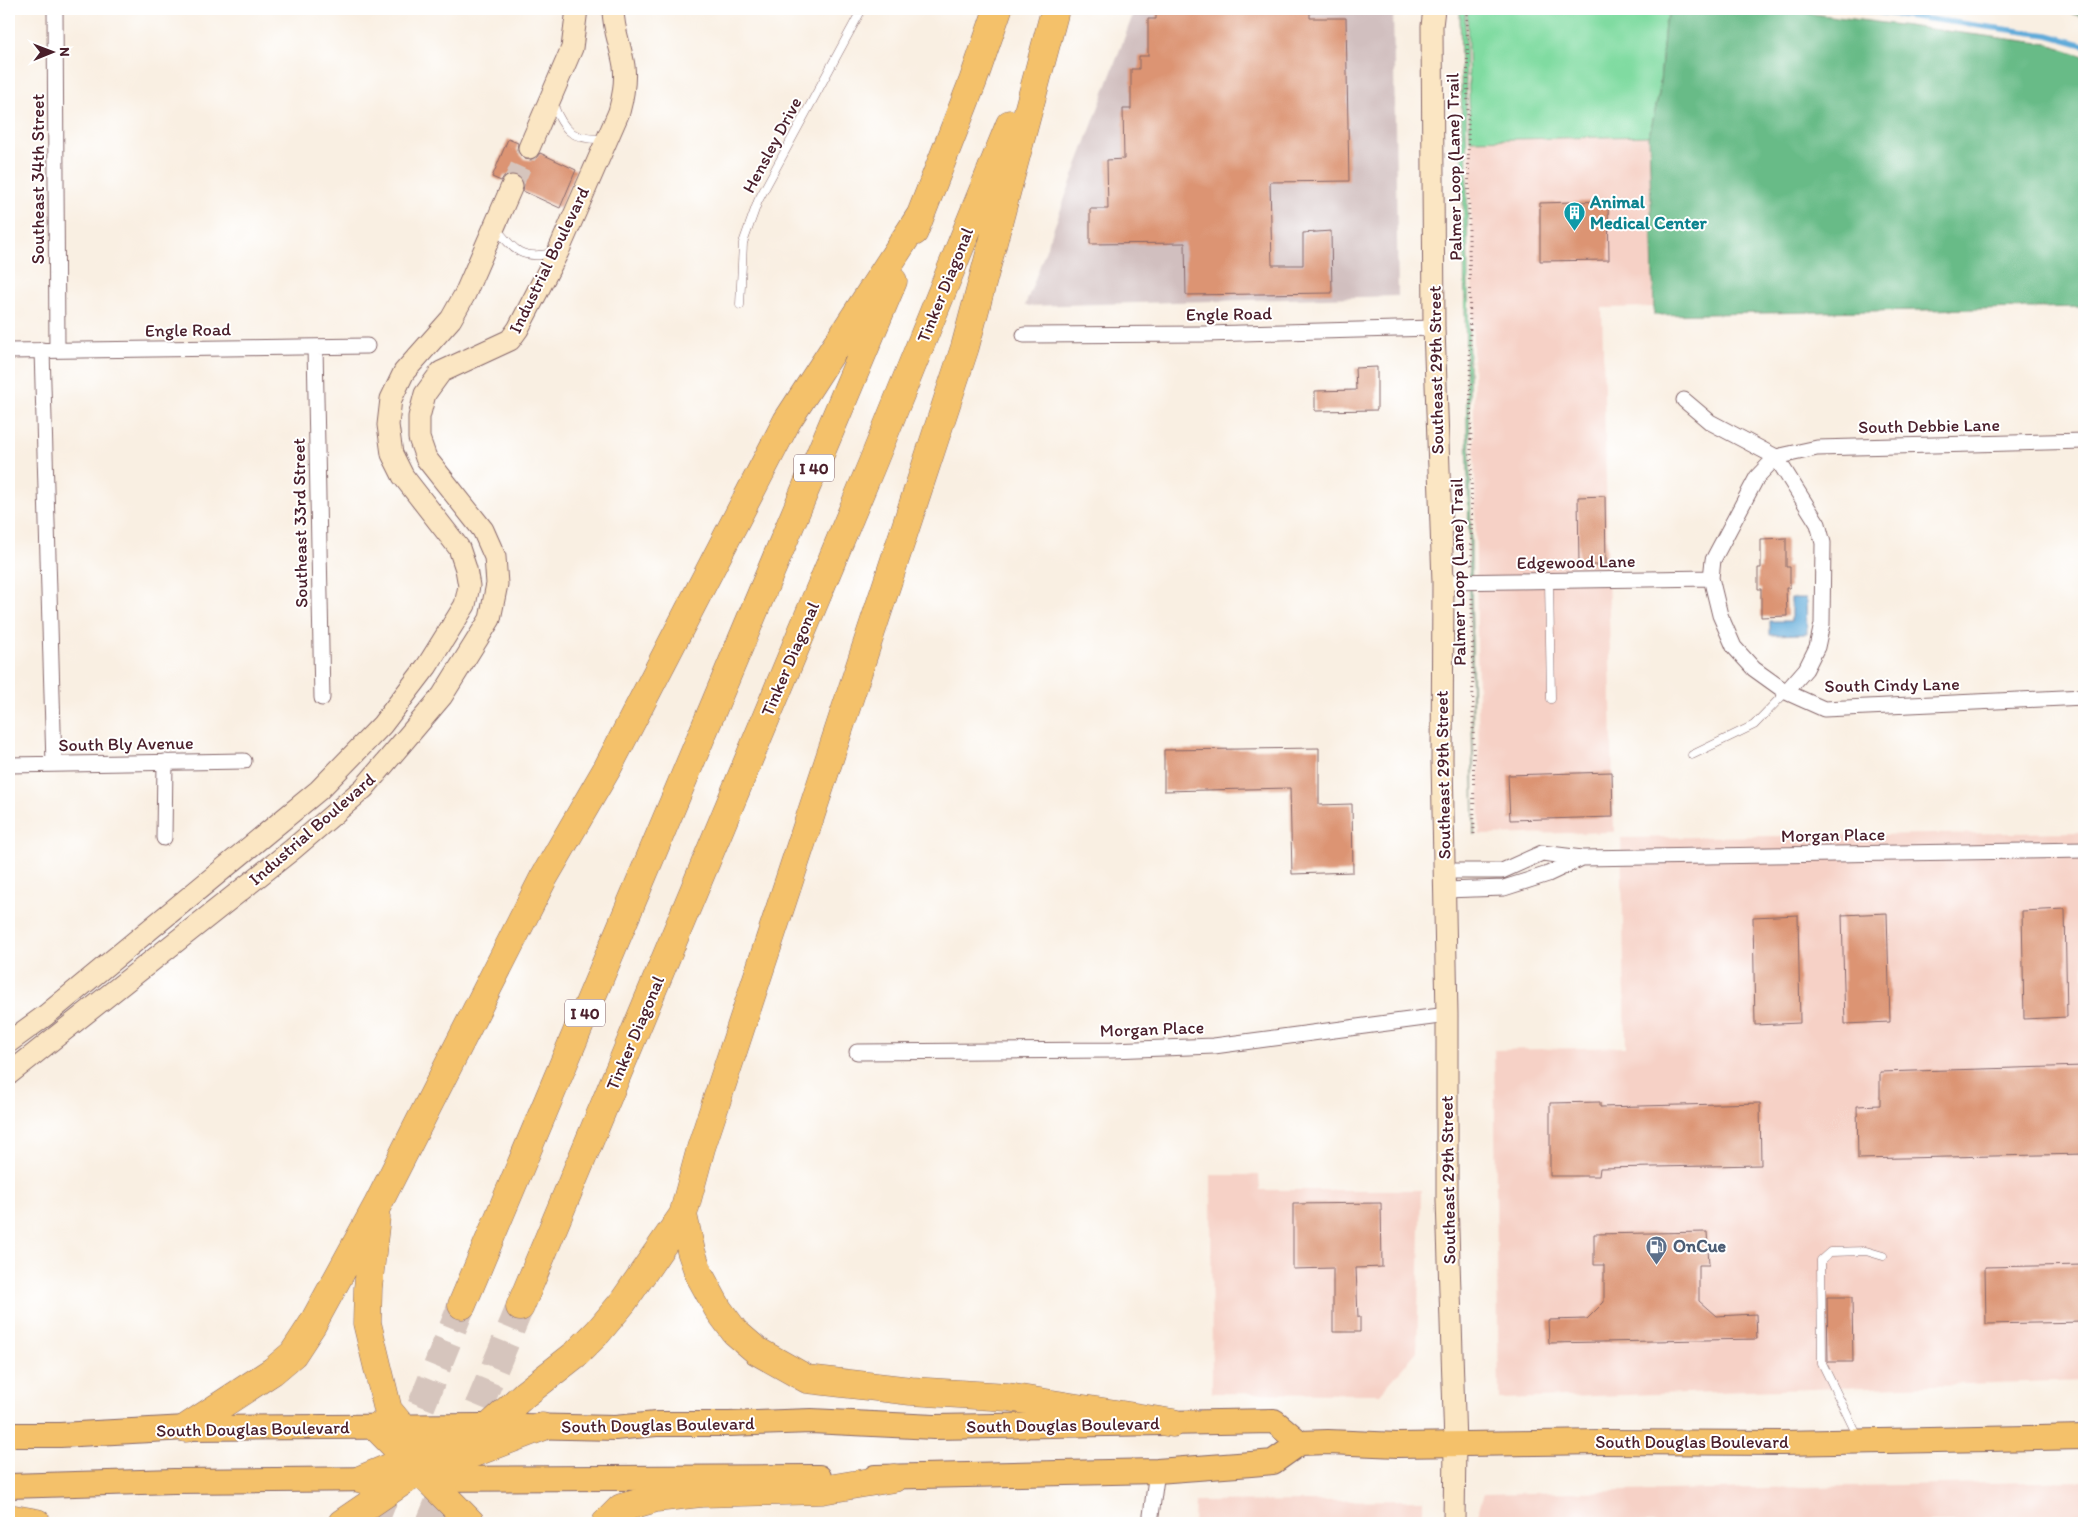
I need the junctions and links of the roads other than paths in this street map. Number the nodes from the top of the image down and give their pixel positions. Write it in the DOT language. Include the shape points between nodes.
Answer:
graph roads {
  1 [pos="56,9"];
  2 [pos="577,9"];
  3 [pos="613,9"];
  4 [pos="862,9"];
  5 [pos="998,9"];
  6 [pos="1055,11"];
  7 [pos="1431,14"];
  8 [pos="550,98"];
  9 [pos="607,139"];
  10 [pos="528,148"];
  11 [pos="512,186"];
  12 [pos="920,216"];
  13 [pos="494,226"];
  14 [pos="558,252"];
  15 [pos="740,305"];
  16 [pos="1434,328"];
  17 [pos="1024,335"];
  18 [pos="368,346"];
  19 [pos="315,347"];
  20 [pos="50,350"];
  21 [pos="9,351"];
  22 [pos="1684,400"];
  23 [pos="2084,441"];
  24 [pos="1776,457"];
  25 [pos="1711,578"];
  26 [pos="1549,581"];
  27 [pos="1443,582"];
  28 [pos="1786,692"];
  29 [pos="2084,697"];
  30 [pos="322,698"];
  31 [pos="1551,699"];
  32 [pos="1692,754"];
  33 [pos="244,761"];
  34 [pos="165,762"];
  35 [pos="54,764"];
  36 [pos="9,765"];
  37 [pos="164,838"];
  38 [pos="2084,850"];
  39 [pos="1582,858"];
  40 [pos="1445,881"];
  41 [pos="1447,1016"];
  42 [pos="9,1042"];
  43 [pos="857,1052"];
  44 [pos="9,1074"];
  45 [pos="377,1206"];
  46 [pos="683,1216"];
  47 [pos="1883,1256"];
  48 [pos="462,1305"];
  49 [pos="520,1307"];
  50 [pos="1173,1423"];
  51 [pos="490,1426"];
  52 [pos="376,1427"];
  53 [pos="402,1427"];
  54 [pos="542,1427"];
  55 [pos="186,1428"];
  56 [pos="9,1435"];
  57 [pos="2084,1437"];
  58 [pos="1860,1441"];
  59 [pos="1300,1443"];
  60 [pos="1455,1444"];
  61 [pos="424,1468"];
  62 [pos="1157,1471"];
  63 [pos="894,1478"];
  64 [pos="362,1479"];
  65 [pos="9,1486"];
  66 [pos="9,1518"];
  67 [pos="37,1523"];
  68 [pos="342,1523"];
  69 [pos="471,1523"];
  70 [pos="606,1523"];
  71 [pos="1150,1523"];
  72 [pos="1454,1523"];
  1 -- 20 [label="street, Southeast 34th Street"];
  2 -- 8 [label="main road" via="572,48"];
  3 -- 9 [label="main road, Industrial Boulevard" via="613,26 624,66 625,90"];
  4 -- 15 [label="lane, Hensley Drive" via="758,201 743,243"];
  5 -- 12 [label="highway, I 40"];
  6 -- 46 [label="highway" via="965,347 701,1148"];
  6 -- 49 [label="highway, Tinker Diagonal" via="868,473"];
  7 -- 16 [label="main road, Southeast 29th Street"];
  8 -- 9 [label="lane" via="567,130 583,139"];
  8 -- 10 [label="main road"];
  9 -- 14 [label="main road, Industrial Boulevard"];
  11 -- 13 [label="main road, Industrial Boulevard"];
  12 -- 45 [label="highway" via="787,421 608,767 544,879"];
  12 -- 48 [label="highway, I 40"];
  13 -- 14 [label="lane" via="516,251 539,256"];
  13 -- 42 [label="main road, Industrial Boulevard" via="451,319 404,372 391,399 388,425 392,454 403,476 459,548 469,586 465,605 427,666 382,725 319,790"];
  14 -- 44 [label="main road, Industrial Boulevard" via="510,340 441,372 425,394 419,418 419,438 426,458 483,530 495,557 497,584 490,619 442,696 364,788 293,850"];
  16 -- 17 [label="street, Engle Road"];
  16 -- 27 [label="main road, Southeast 29th Street"];
  18 -- 19 [label="street, Engle Road"];
  19 -- 20 [label="street, Engle Road"];
  19 -- 30 [label="street, Southeast 33rd Street"];
  20 -- 21 [label="street, Engle Road"];
  20 -- 35 [label="street, Southeast 34th Street"];
  22 -- 24 [label="street" via="1710,422"];
  23 -- 24 [label="street, South Debbie Lane" via="1817,448"];
  24 -- 25 [label="street" via="1757,477 1725,534 1713,560"];
  24 -- 28 [label="street" via="1818,524 1823,543 1822,624 1817,647 1806,669"];
  25 -- 26 [label="street, Edgewood Lane"];
  25 -- 28 [label="street, South Cindy Lane" via="1720,615 1734,647 1754,669"];
  26 -- 27 [label="street, Edgewood Lane"];
  26 -- 31 [label="lane"];
  27 -- 40 [label="main road, Southeast 29th Street"];
  28 -- 29 [label="street, South Cindy Lane" via="1824,709"];
  28 -- 32 [label="lane" via="1754,725"];
  33 -- 34 [label="street, South Bly Avenue"];
  34 -- 35 [label="street, South Bly Avenue"];
  34 -- 37 [label="street"];
  35 -- 36 [label="street, South Bly Avenue"];
  38 -- 39 [label="street, Morgan Place"];
  39 -- 40 [label="street, Morgan Place" via="1542,852 1502,871"];
  39 -- 40 [label="street, Morgan Place" via="1548,874 1504,888"];
  40 -- 41 [label="main road, Southeast 29th Street"];
  41 -- 43 [label="street, Morgan Place" via="1214,1046"];
  41 -- 60 [label="main road, Southeast 29th Street" via="1447,1200"];
  45 -- 53 [label="highway" via="367,1323 388,1410"];
  45 -- 55 [label="highway" via="293,1354 273,1372"];
  46 -- 50 [label="highway" via="699,1274 735,1332 757,1351 807,1379 911,1391 1008,1397"];
  46 -- 51 [label="highway" via="598,1332"];
  47 -- 58 [label="lane" via="1866,1251 1830,1252 1821,1260 1822,1363"];
  50 -- 54 [label="main road, South Douglas Boulevard" via="934,1427 811,1421 656,1424 615,1428"];
  50 -- 59 [label="main road, South Douglas Boulevard" via="1274,1422"];
  51 -- 53 [label="main road, South Douglas Boulevard"];
  51 -- 54 [label="main road, South Douglas Boulevard"];
  51 -- 61 [label="highway"];
  52 -- 53 [label="main road, South Douglas Boulevard"];
  52 -- 55 [label="main road, South Douglas Boulevard"];
  52 -- 61 [label="highway"];
  53 -- 61 [label="highway"];
  54 -- 61 [label="highway"];
  55 -- 56 [label="main road, South Douglas Boulevard"];
  57 -- 58 [label="main road, South Douglas Boulevard"];
  58 -- 60 [label="main road, South Douglas Boulevard"];
  59 -- 60 [label="main road, South Douglas Boulevard"];
  59 -- 62 [label="main road" via="1274,1462"];
  60 -- 72 [label="main road, Southeast 29th Street"];
  61 -- 63 [label="main road"];
  61 -- 64 [label="highway"];
  61 -- 68 [label="highway"];
  61 -- 69 [label="highway"];
  62 -- 63 [label="main road"];
  62 -- 71 [label="street"];
  63 -- 70 [label="highway" via="822,1490 701,1493 656,1498 621,1508"];
  64 -- 65 [label="main road"];
  66 -- 67 [label="highway"];
}
